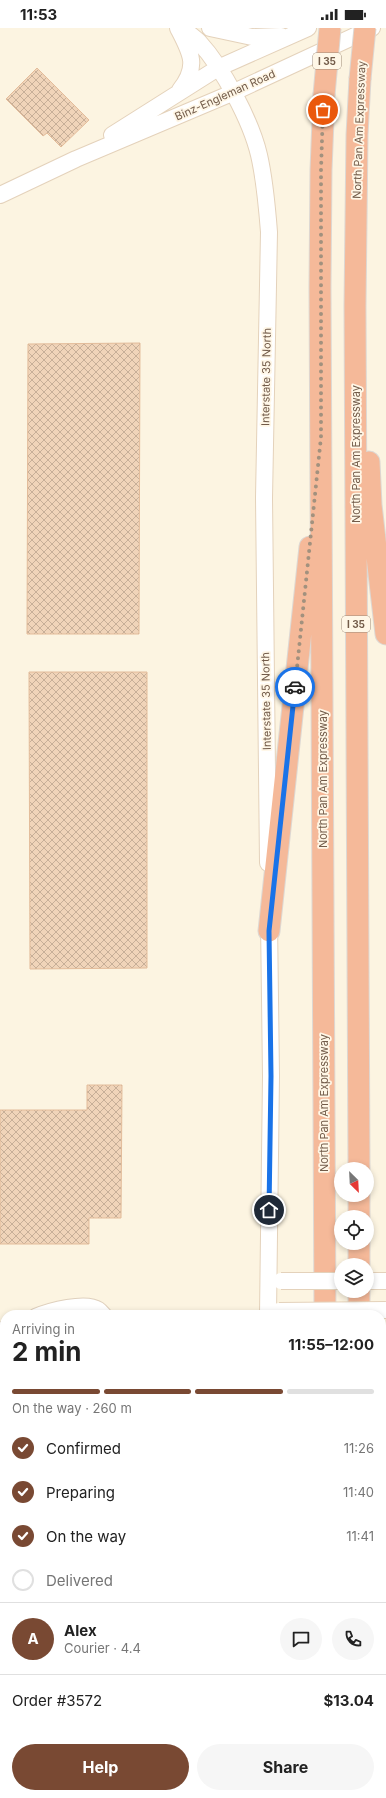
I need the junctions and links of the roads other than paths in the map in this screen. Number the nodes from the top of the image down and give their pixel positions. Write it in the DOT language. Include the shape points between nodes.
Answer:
graph roads {
  1 [pos="178,28"];
  2 [pos="182,28"];
  3 [pos="210,28"];
  4 [pos="308,28"];
  5 [pos="330,28"];
  6 [pos="365,28"];
  7 [pos="372,28"];
  8 [pos="291,36"];
  9 [pos="218,68"];
  10 [pos="179,92"];
  11 [pos="232,93"];
  12 [pos="357,135"];
  13 [pos="76,159"];
  14 [pos="0,195"];
  15 [pos="321,437"];
  16 [pos="386,634"];
  17 [pos="269,931"];
  18 [pos="359,1162"];
  19 [pos="274,1280"];
  20 [pos="386,1280"];
  21 [pos="334,1281"];
  22 [pos="374,1281"];
  23 [pos="359,1298"];
  24 [pos="58,1310"];
  25 [pos="101,1310"];
  26 [pos="272,1310"];
  27 [pos="325,1310"];
  28 [pos="359,1310"];
  1 -- 10 [label="main road" via="186,43 191,68 189,78"];
  2 -- 9 [label="main road, Interstate 35 North" via="198,41"];
  3 -- 8 [label="main road" via="252,37"];
  4 -- 8 [label="main road, Binz-Engleman Road"];
  5 -- 15 [label="highway, North Pan Am Expressway / I 35, bridge" via="321,170"];
  6 -- 12 [label="highway, North Pan Am Expressway / I 35, bridge"];
  7 -- 11 [label="main road, Binz-Engleman Road"];
  8 -- 9 [label="main road, Binz-Engleman Road"];
  9 -- 10 [label="main road, Binz-Engleman Road"];
  9 -- 11 [label="main road, Interstate 35 North"];
  10 -- 13 [label="main road, Binz-Engleman Road"];
  11 -- 13 [label="main road, Binz-Engleman Road"];
  11 -- 17 [label="main road, Interstate 35 North" via="259,154 269,232 264,498"];
  12 -- 16 [label="highway" via="371,506"];
  12 -- 18 [label="highway, North Pan Am Expressway / I 35" via="355,322"];
  13 -- 14 [label="main road, Binz-Engleman Road"];
  15 -- 17 [label="highway"];
  15 -- 27 [label="highway, North Pan Am Expressway / I 35"];
  17 -- 19 [label="main road, Interstate 35 North"];
  19 -- 21 [label="main road, bridge"];
  19 -- 26 [label="main road, Interstate 35 North"];
  20 -- 22 [label="main road"];
  23 -- 28 [label="highway"];
  24 -- 25 [label="street" via="80,1305"];
}
